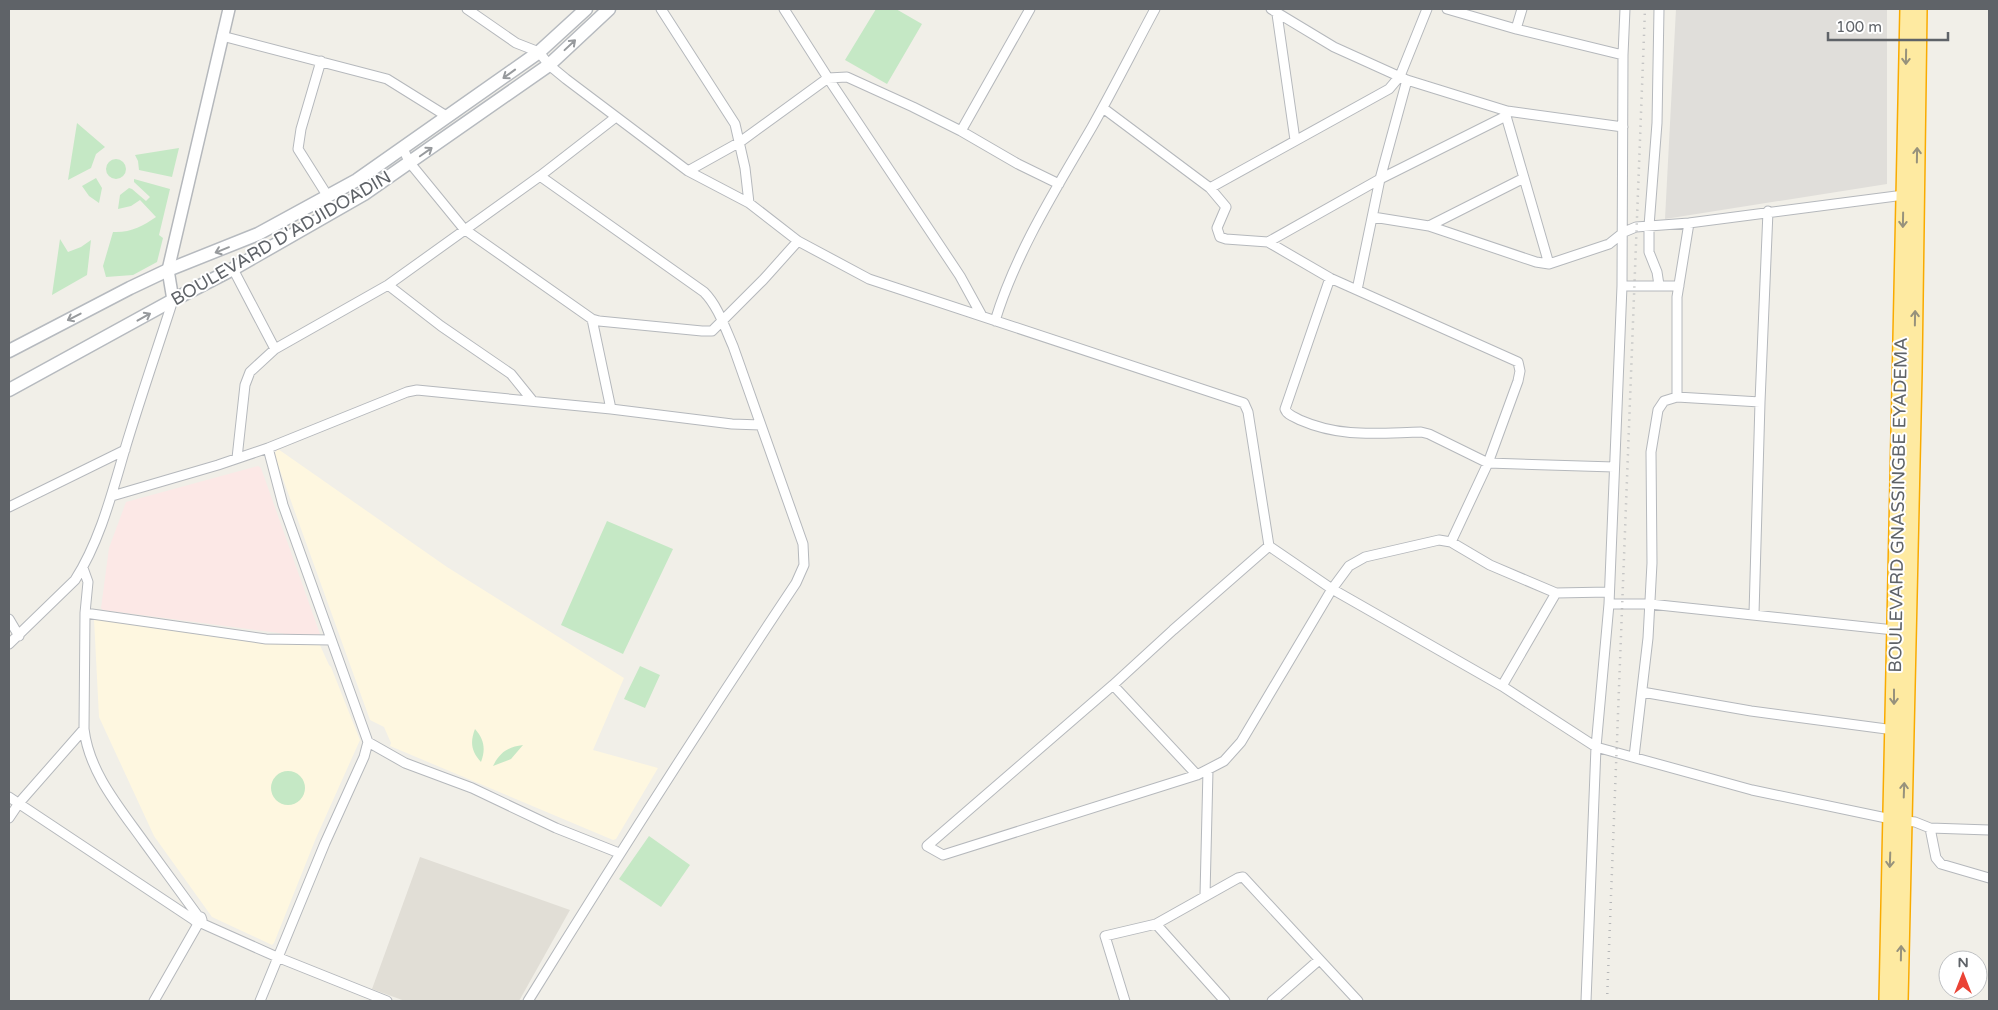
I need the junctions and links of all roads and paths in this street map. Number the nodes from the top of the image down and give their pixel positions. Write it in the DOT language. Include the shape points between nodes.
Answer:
graph roads {
  1 [pos="229,9"];
  2 [pos="467,9"];
  3 [pos="586,9"];
  4 [pos="609,9"];
  5 [pos="661,9"];
  6 [pos="784,9"];
  7 [pos="1030,9"];
  8 [pos="1154,9"];
  9 [pos="1427,9"];
  10 [pos="1447,9"];
  11 [pos="1522,9"];
  12 [pos="1625,9"];
  13 [pos="1659,9"];
  14 [pos="1908,9"];
  15 [pos="1919,9"];
  16 [pos="1274,11"];
  17 [pos="1516,30"];
  18 [pos="222,36"];
  19 [pos="539,52"];
  20 [pos="1623,55"];
  21 [pos="320,61"];
  22 [pos="549,65"];
  23 [pos="828,78"];
  24 [pos="1403,78"];
  25 [pos="1103,108"];
  26 [pos="1506,113"];
  27 [pos="448,117"];
  28 [pos="616,118"];
  29 [pos="1623,127"];
  30 [pos="961,131"];
  31 [pos="1295,140"];
  32 [pos="740,142"];
  33 [pos="403,149"];
  34 [pos="410,162"];
  35 [pos="688,170"];
  36 [pos="540,176"];
  37 [pos="1524,178"];
  38 [pos="1380,179"];
  39 [pos="1059,184"];
  40 [pos="1210,188"];
  41 [pos="327,195"];
  42 [pos="1904,195"];
  43 [pos="749,203"];
  44 [pos="1768,211"];
  45 [pos="1373,217"];
  46 [pos="1690,223"];
  47 [pos="1429,226"];
  48 [pos="1649,226"];
  49 [pos="464,229"];
  50 [pos="1622,234"];
  51 [pos="798,242"];
  52 [pos="1268,242"];
  53 [pos="1549,264"];
  54 [pos="233,269"];
  55 [pos="168,270"];
  56 [pos="1330,278"];
  57 [pos="388,285"];
  58 [pos="1659,285"];
  59 [pos="1622,286"];
  60 [pos="1679,286"];
  61 [pos="1356,290"];
  62 [pos="173,300"];
  63 [pos="982,316"];
  64 [pos="592,319"];
  65 [pos="994,321"];
  66 [pos="723,322"];
  67 [pos="275,349"];
  68 [pos="9,351"];
  69 [pos="9,390"];
  70 [pos="1677,397"];
  71 [pos="532,400"];
  72 [pos="1760,402"];
  73 [pos="611,409"];
  74 [pos="761,425"];
  75 [pos="268,448"];
  76 [pos="125,450"];
  77 [pos="237,458"];
  78 [pos="1488,462"];
  79 [pos="1614,467"];
  80 [pos="112,496"];
  81 [pos="9,507"];
  82 [pos="1451,542"];
  83 [pos="1269,546"];
  84 [pos="82,568"];
  85 [pos="1332,589"];
  86 [pos="1609,592"];
  87 [pos="1556,593"];
  88 [pos="1609,604"];
  89 [pos="1650,604"];
  90 [pos="85,613"];
  91 [pos="1754,614"];
  92 [pos="9,618"];
  93 [pos="1894,630"];
  94 [pos="19,636"];
  95 [pos="331,640"];
  96 [pos="9,644"];
  97 [pos="1114,686"];
  98 [pos="1502,686"];
  99 [pos="1642,692"];
  100 [pos="84,729"];
  101 [pos="1894,730"];
  102 [pos="368,742"];
  103 [pos="1596,747"];
  104 [pos="1634,757"];
  105 [pos="1208,770"];
  106 [pos="1197,775"];
  107 [pos="9,797"];
  108 [pos="19,803"];
  109 [pos="9,818"];
  110 [pos="1897,820"];
  111 [pos="1930,828"];
  112 [pos="1989,830"];
  113 [pos="619,854"];
  114 [pos="1989,878"];
  115 [pos="1205,895"];
  116 [pos="198,921"];
  117 [pos="1156,924"];
  118 [pos="277,957"];
  119 [pos="1319,960"];
  120 [pos="154,1001"];
  121 [pos="260,1001"];
  122 [pos="387,1001"];
  123 [pos="528,1001"];
  124 [pos="1125,1001"];
  125 [pos="1225,1001"];
  126 [pos="1272,1001"];
  127 [pos="1358,1001"];
  128 [pos="1586,1001"];
  129 [pos="1887,1001"];
  130 [pos="1900,1001"];
  1 -- 18 [label="street"];
  2 -- 19 [label="street" via="516,43"];
  3 -- 19 [label="main road, BOULEVARD D'ADJIDOADIN"];
  22 -- 4 [label="main road, BOULEVARD D'ADJIDOADIN, one-way"];
  5 -- 32 [label="street" via="735,124"];
  6 -- 23 [label="street"];
  7 -- 30 [label="street"];
  8 -- 25 [label="street"];
  9 -- 24 [label="street"];
  10 -- 17 [label="street"];
  11 -- 17 [label="street"];
  12 -- 20 [label="street"];
  13 -- 48 [label="street" via="1657,123"];
  14 -- 42 [label="highway, BOULEVARD GNASSINGBE EYADEMA, one-way"];
  110 -- 15 [label="highway, BOULEVARD GNASSINGBE EYADEMA, one-way" via="1914,362"];
  16 -- 24 [label="street" via="1334,47"];
  16 -- 31 [label="street"];
  17 -- 20 [label="street"];
  18 -- 21 [label="street"];
  18 -- 55 [label="street"];
  19 -- 22 [label="street"];
  19 -- 27 [label="main road, BOULEVARD D'ADJIDOADIN, one-way"];
  20 -- 29 [label="street"];
  21 -- 27 [label="street" via="387,80"];
  21 -- 41 [label="street" via="298,149"];
  22 -- 28 [label="street"];
  34 -- 22 [label="main road, BOULEVARD D'ADJIDOADIN, one-way"];
  23 -- 30 [label="street" via="852,78"];
  23 -- 32 [label="street"];
  23 -- 63 [label="street" via="960,276"];
  24 -- 26 [label="street"];
  24 -- 31 [label="street" via="1389,89"];
  24 -- 38 [label="street"];
  25 -- 39 [label="street"];
  25 -- 40 [label="street"];
  26 -- 29 [label="street"];
  26 -- 37 [label="street"];
  26 -- 38 [label="street"];
  27 -- 33 [label="main road, BOULEVARD D'ADJIDOADIN"];
  28 -- 35 [label="street"];
  28 -- 36 [label="street"];
  29 -- 50 [label="street"];
  30 -- 39 [label="street"];
  31 -- 40 [label="street"];
  32 -- 35 [label="street"];
  32 -- 43 [label="street"];
  33 -- 34 [label="street"];
  33 -- 41 [label="main road, BOULEVARD D'ADJIDOADIN" via="357,180"];
  34 -- 49 [label="street"];
  34 -- 54 [label="main road, BOULEVARD D'ADJIDOADIN" via="364,194"];
  35 -- 43 [label="street"];
  36 -- 49 [label="street"];
  36 -- 66 [label="street" via="704,292"];
  37 -- 47 [label="street"];
  37 -- 53 [label="street"];
  38 -- 45 [label="street"];
  38 -- 52 [label="street"];
  39 -- 65 [label="street" via="1026,245"];
  40 -- 52 [label="street" via="1226,207 1217,228 1220,237"];
  41 -- 55 [label="main road, BOULEVARD D'ADJIDOADIN, one-way" via="258,234"];
  42 -- 44 [label="street"];
  42 -- 93 [label="highway, BOULEVARD GNASSINGBE EYADEMA, one-way"];
  43 -- 51 [label="street"];
  44 -- 46 [label="street"];
  44 -- 72 [label="street"];
  45 -- 47 [label="street"];
  45 -- 61 [label="street"];
  46 -- 48 [label="street"];
  46 -- 60 [label="street"];
  47 -- 53 [label="street"];
  48 -- 50 [label="street" via="1633,228"];
  48 -- 58 [label="street" via="1649,252"];
  49 -- 57 [label="street"];
  49 -- 64 [label="street"];
  50 -- 53 [label="street" via="1612,243"];
  50 -- 59 [label="street"];
  51 -- 63 [label="street" via="869,279"];
  51 -- 66 [label="street"];
  52 -- 56 [label="street"];
  54 -- 62 [label="main road, BOULEVARD D'ADJIDOADIN"];
  54 -- 67 [label="street"];
  55 -- 62 [label="street"];
  55 -- 68 [label="main road, BOULEVARD D'ADJIDOADIN, one-way"];
  56 -- 61 [label="street"];
  56 -- 78 [label="street" via="1286,412 1314,426 1360,435 1429,434"];
  57 -- 67 [label="street"];
  57 -- 71 [label="street" via="511,374"];
  58 -- 59 [label="street"];
  58 -- 60 [label="street"];
  59 -- 79 [label="street"];
  60 -- 70 [label="street"];
  61 -- 78 [label="street" via="1518,362 1518,381"];
  69 -- 62 [label="main road, BOULEVARD D'ADJIDOADIN, one-way"];
  62 -- 76 [label="street"];
  63 -- 65 [label="street"];
  64 -- 66 [label="street" via="707,332"];
  64 -- 73 [label="street"];
  65 -- 83 [label="street" via="1244,403"];
  66 -- 74 [label="street"];
  67 -- 77 [label="street" via="246,378"];
  70 -- 72 [label="street"];
  70 -- 89 [label="street" via="1659,406 1652,452"];
  71 -- 73 [label="street"];
  71 -- 75 [label="street" via="426,390 407,392"];
  72 -- 91 [label="street"];
  73 -- 74 [label="street"];
  74 -- 113 [label="street" via="803,544 804,565 796,583"];
  75 -- 77 [label="street"];
  75 -- 95 [label="street" via="283,505"];
  76 -- 80 [label="street"];
  76 -- 81 [label="street"];
  77 -- 80 [label="street"];
  78 -- 79 [label="street"];
  78 -- 82 [label="street"];
  79 -- 86 [label="street"];
  80 -- 84 [label="street"];
  82 -- 85 [label="street" via="1427,541 1365,557 1349,566"];
  82 -- 87 [label="street" via="1490,564"];
  83 -- 85 [label="street"];
  83 -- 97 [label="street" via="1172,630"];
  84 -- 90 [label="street" via="88,582"];
  84 -- 94 [label="street" via="75,580"];
  85 -- 98 [label="street"];
  85 -- 105 [label="street" via="1241,742 1224,761"];
  86 -- 87 [label="street"];
  86 -- 88 [label="street"];
  87 -- 98 [label="street"];
  88 -- 89 [label="street"];
  88 -- 103 [label="street"];
  89 -- 91 [label="street"];
  89 -- 99 [label="street"];
  90 -- 95 [label="street" via="276,640"];
  90 -- 100 [label="street"];
  91 -- 93 [label="street"];
  92 -- 94 [label="street"];
  93 -- 101 [label="highway, BOULEVARD GNASSINGBE EYADEMA, one-way"];
  94 -- 96 [label="street"];
  95 -- 102 [label="street"];
  97 -- 106 [label="street"];
  97 -- 106 [label="street" via="927,846 943,855"];
  98 -- 103 [label="street"];
  99 -- 101 [label="street" via="1751,711"];
  99 -- 104 [label="street"];
  100 -- 108 [label="street"];
  100 -- 116 [label="street" via="86,747 99,775"];
  101 -- 110 [label="highway, BOULEVARD GNASSINGBE EYADEMA"];
  102 -- 113 [label="street" via="405,763 472,788"];
  102 -- 118 [label="street"];
  103 -- 104 [label="street"];
  103 -- 128 [label="street"];
  104 -- 110 [label="street" via="1752,790"];
  105 -- 106 [label="street"];
  105 -- 115 [label="street"];
  107 -- 108 [label="street"];
  108 -- 109 [label="street"];
  108 -- 116 [label="street"];
  110 -- 111 [label="street"];
  110 -- 129 [label="highway, BOULEVARD GNASSINGBE EYADEMA, one-way"];
  130 -- 110 [label="highway, BOULEVARD GNASSINGBE EYADEMA, one-way"];
  111 -- 112 [label="street"];
  111 -- 114 [label="street" via="1936,858 1941,864"];
  113 -- 123 [label="street"];
  115 -- 117 [label="street"];
  115 -- 119 [label="street" via="1238,878 1246,878"];
  116 -- 118 [label="street"];
  116 -- 120 [label="street"];
  117 -- 124 [label="street" via="1105,936"];
  117 -- 125 [label="street"];
  118 -- 121 [label="street"];
  118 -- 122 [label="street"];
  119 -- 126 [label="street"];
  119 -- 127 [label="street"];
}
